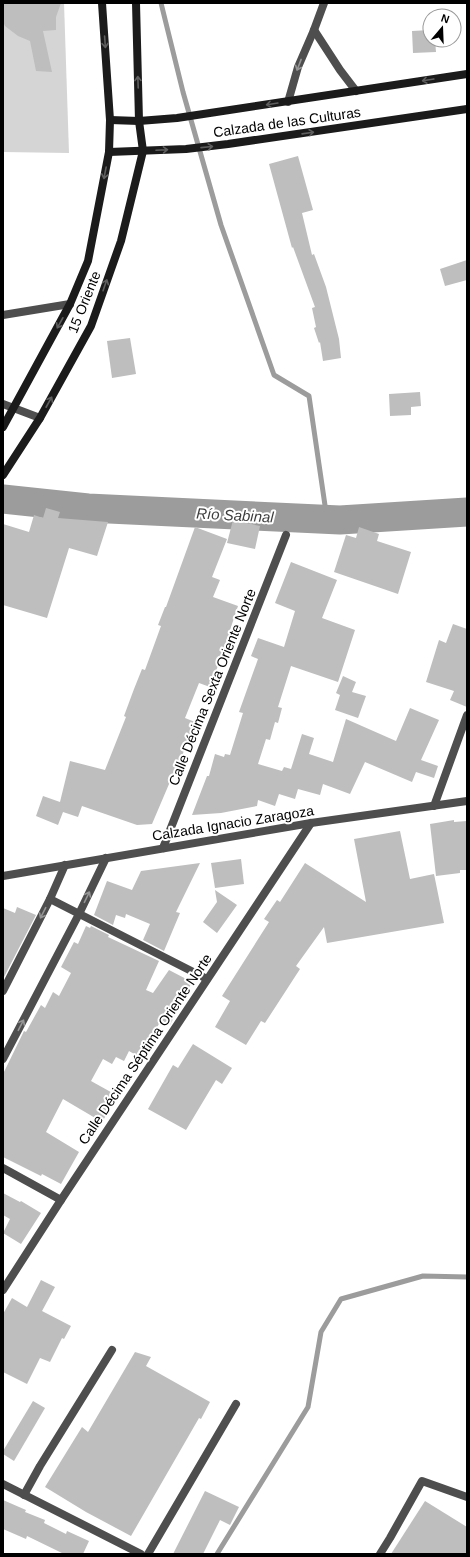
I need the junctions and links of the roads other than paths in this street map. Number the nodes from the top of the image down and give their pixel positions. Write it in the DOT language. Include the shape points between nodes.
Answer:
graph roads {
  1 [pos="102,3"];
  2 [pos="136,3"];
  3 [pos="324,3"];
  4 [pos="314,30"];
  5 [pos="467,74"];
  6 [pos="356,91"];
  7 [pos="288,102"];
  8 [pos="467,109"];
  9 [pos="110,120"];
  10 [pos="139,121"];
  11 [pos="143,151"];
  12 [pos="109,152"];
  13 [pos="70,304"];
  14 [pos="3,315"];
  15 [pos="3,404"];
  16 [pos="14,408"];
  17 [pos="40,418"];
  18 [pos="3,427"];
  19 [pos="3,475"];
  20 [pos="286,535"];
  21 [pos="467,715"];
  22 [pos="467,801"];
  23 [pos="434,806"];
  24 [pos="311,823"];
  25 [pos="163,848"];
  26 [pos="106,858"];
  27 [pos="65,865"];
  28 [pos="3,876"];
  29 [pos="50,899"];
  30 [pos="79,914"];
  31 [pos="207,980"];
  32 [pos="3,991"];
  33 [pos="3,1059"];
  34 [pos="3,1168"];
  35 [pos="61,1200"];
  36 [pos="3,1290"];
  37 [pos="112,1350"];
  38 [pos="236,1404"];
  39 [pos="3,1484"];
  40 [pos="24,1495"];
  41 [pos="467,1497"];
  42 [pos="141,1554"];
  43 [pos="148,1554"];
  44 [pos="380,1554"];
  1 -- 9 [label="main road, 15 Oriente, one-way"];
  10 -- 2 [label="main road, 15 Oriente, one-way"];
  3 -- 4 [label="street"];
  4 -- 6 [label="street"];
  4 -- 7 [label="street, one-way" via="298,67"];
  5 -- 6 [label="main road, Calzada de las Culturas, one-way"];
  6 -- 7 [label="main road, Calzada de las Culturas"];
  7 -- 10 [label="main road, Calzada de las Culturas, one-way"];
  11 -- 8 [label="main road, Calzada de las Culturas, one-way" via="228,144"];
  9 -- 10 [label="main road, Calzada de las Culturas"];
  9 -- 12 [label="main road, 15 Oriente"];
  10 -- 11 [label="main road, 15 Oriente"];
  11 -- 12 [label="main road, Calzada de las Culturas"];
  17 -- 11 [label="main road, 15 Oriente, one-way" via="91,326 121,241"];
  12 -- 13 [label="main road, 15 Oriente, one-way" via="88,262"];
  13 -- 14 [label="street"];
  13 -- 16 [label="main road, 15 Oriente, one-way"];
  15 -- 16 [label="street"];
  16 -- 17 [label="street"];
  16 -- 18 [label="main road, 15 Oriente"];
  17 -- 19 [label="main road, 15 Oriente"];
  20 -- 25 [label="street, Calle Décima Sexta Oriente Norte"];
  21 -- 23 [label="street"];
  22 -- 23 [label="street, Calzada Ignacio Zaragoza"];
  23 -- 24 [label="street, Calzada Ignacio Zaragoza"];
  24 -- 25 [label="street, Calzada Ignacio Zaragoza"];
  24 -- 31 [label="street, Calle Décima Séptima Oriente Norte"];
  25 -- 26 [label="street, Calzada Ignacio Zaragoza"];
  26 -- 27 [label="street, Calzada Ignacio Zaragoza"];
  30 -- 26 [label="street, one-way"];
  27 -- 28 [label="street, Calzada Ignacio Zaragoza"];
  27 -- 29 [label="street"];
  29 -- 30 [label="street"];
  29 -- 32 [label="street, one-way"];
  30 -- 31 [label="street"];
  33 -- 30 [label="street, one-way"];
  31 -- 35 [label="street, Calle Décima Séptima Oriente Norte"];
  34 -- 35 [label="street"];
  35 -- 36 [label="street, Calle Décima Séptima Oriente Norte"];
  37 -- 40 [label="street"];
  38 -- 43 [label="street"];
  39 -- 40 [label="street"];
  40 -- 42 [label="street"];
  41 -- 44 [label="street" via="422,1481"];
}
